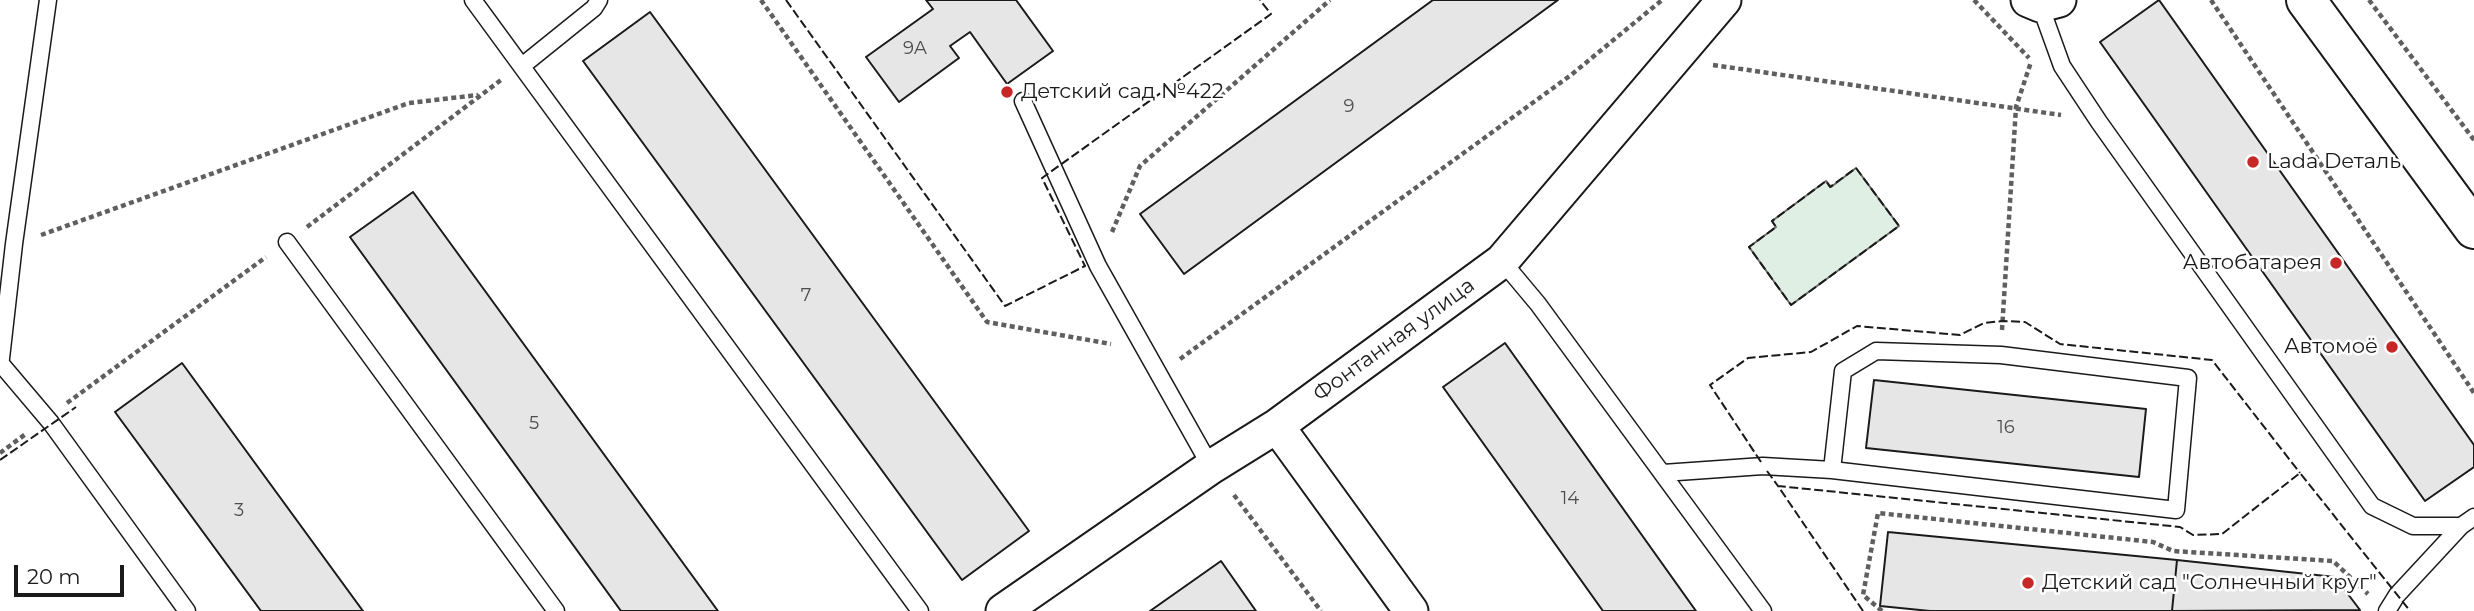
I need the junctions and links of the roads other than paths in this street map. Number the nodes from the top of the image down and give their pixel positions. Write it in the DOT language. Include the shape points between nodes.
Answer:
graph roads {
  1 [pos="48,0"];
  2 [pos="473,0"];
  3 [pos="599,0"];
  4 [pos="1724,0"];
  5 [pos="2306,0"];
  6 [pos="2042,2"];
  7 [pos="522,66"];
  8 [pos="1023,101"];
  9 [pos="2474,229"];
  10 [pos="287,242"];
  11 [pos="1502,261"];
  12 [pos="1,366"];
  13 [pos="1277,426"];
  14 [pos="1211,467"];
  15 [pos="1832,470"];
  16 [pos="1663,473"];
  17 [pos="2468,522"];
  18 [pos="187,611"];
  19 [pos="556,611"];
  20 [pos="920,611"];
  21 [pos="1003,611"];
  22 [pos="1411,611"];
  23 [pos="1763,611"];
  24 [pos="2387,611"];
  1 -- 12 [label="lane" via="13,244"];
  2 -- 7 [label="lane"];
  3 -- 7 [label="lane"];
  4 -- 11 [label="street, Фонтанная улица"];
  5 -- 9 [label="main road"];
  6 -- 17 [label="lane" via="2062,66 2372,506 2413,526"];
  7 -- 20 [label="lane"];
  8 -- 14 [label="lane" via="1098,265"];
  10 -- 19 [label="lane"];
  11 -- 13 [label="street, Фонтанная улица"];
  11 -- 16 [label="lane"];
  12 -- 18 [label="lane" via="51,423"];
  13 -- 14 [label="street, Фонтанная улица"];
  13 -- 22 [label="street"];
  14 -- 21 [label="street, Фонтанная улица"];
  15 -- 15 [label="lane" via="2176,510 2188,379 2001,355 1876,351 1843,371"];
  15 -- 16 [label="lane" via="1763,466"];
  16 -- 23 [label="lane"];
  17 -- 24 [label="lane"];
}
